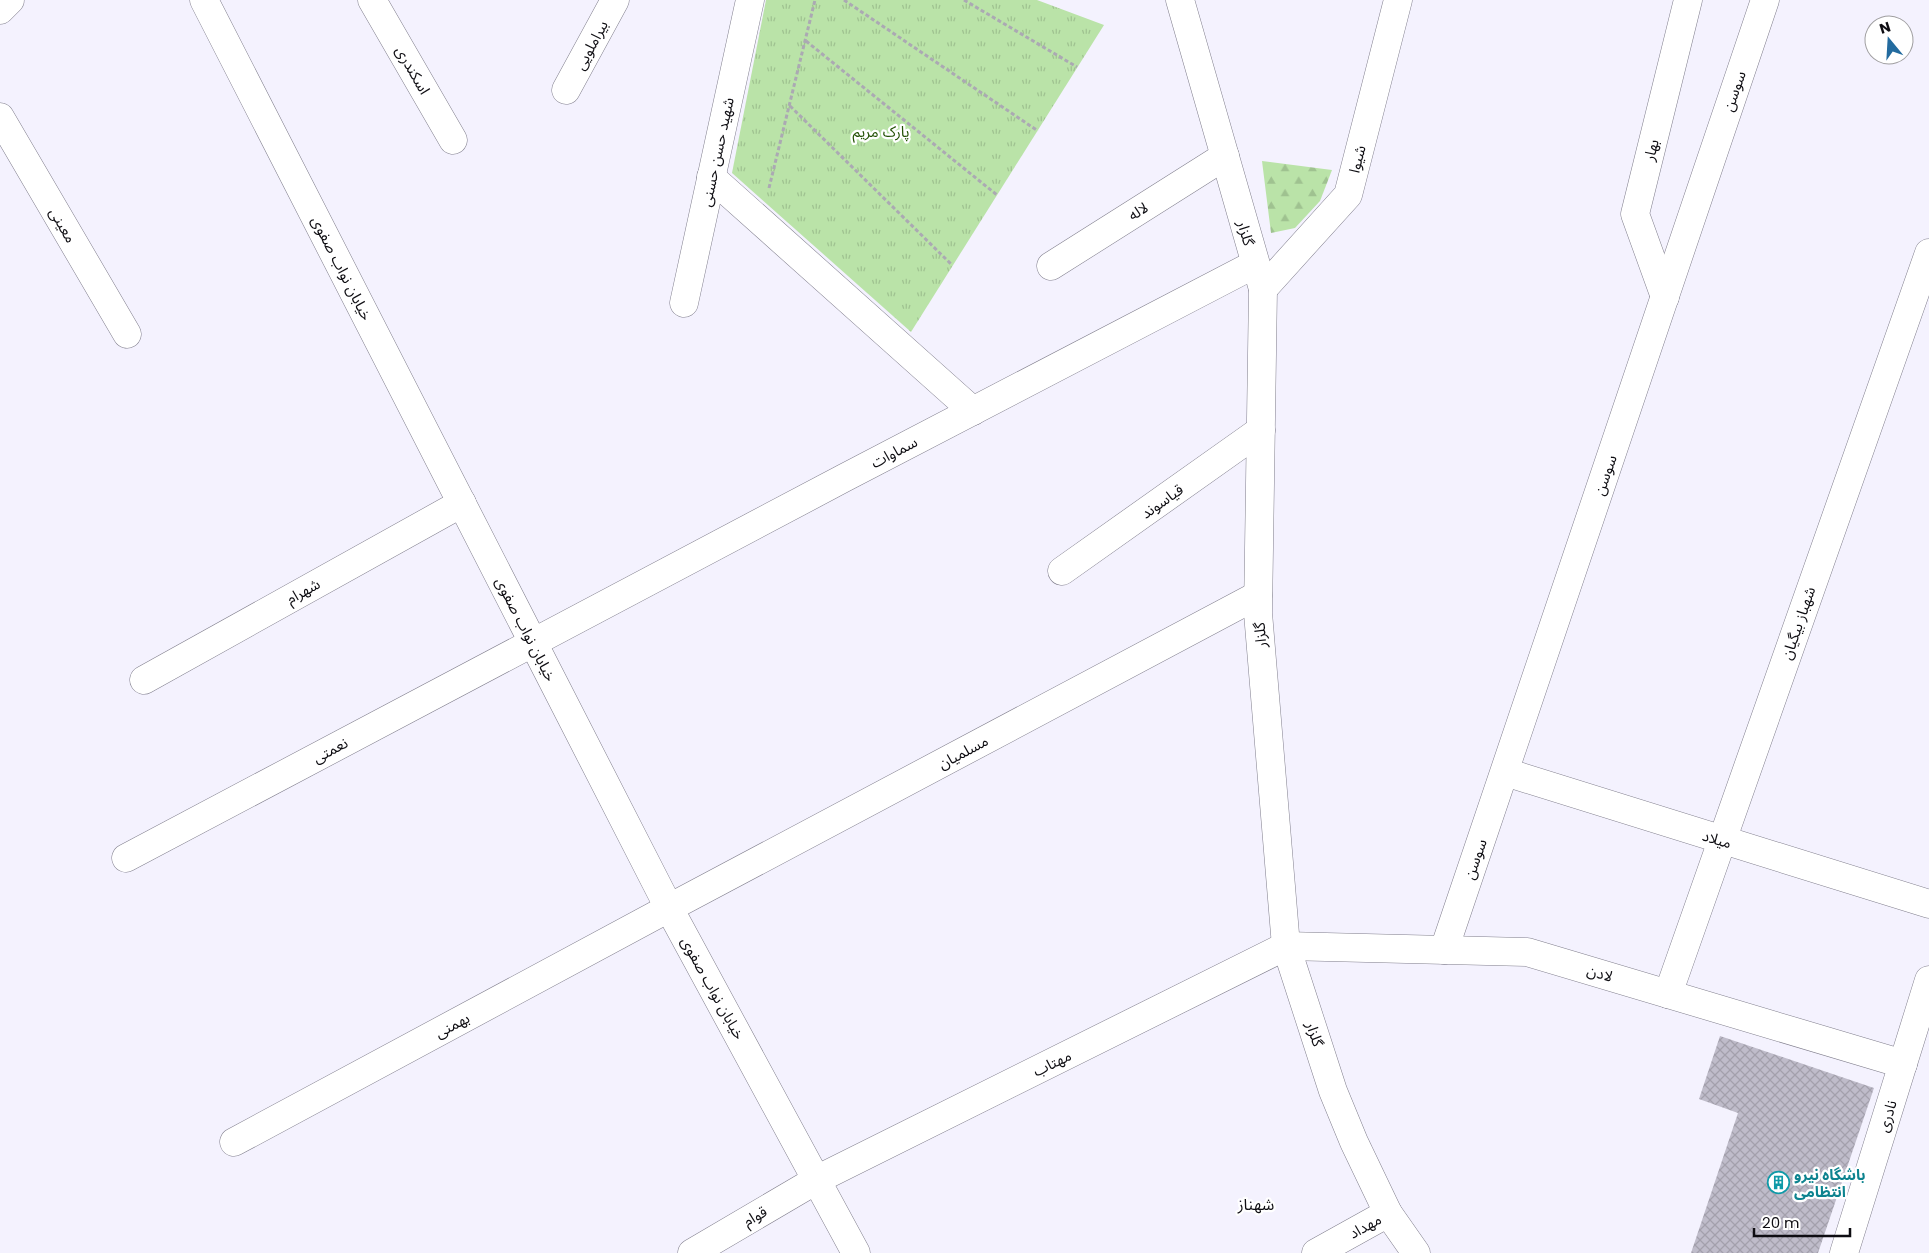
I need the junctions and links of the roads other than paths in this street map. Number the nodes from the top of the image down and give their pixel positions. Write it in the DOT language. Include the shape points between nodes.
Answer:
graph roads {
  1 [pos="10,0"];
  2 [pos="204,0"];
  3 [pos="372,0"];
  4 [pos="615,0"];
  5 [pos="750,0"];
  6 [pos="1180,0"];
  7 [pos="1398,0"];
  8 [pos="1688,0"];
  9 [pos="1764,0"];
  10 [pos="0,10"];
  11 [pos="566,90"];
  12 [pos="0,117"];
  13 [pos="453,140"];
  14 [pos="1225,156"];
  15 [pos="712,177"];
  16 [pos="1929,253"];
  17 [pos="1255,264"];
  18 [pos="1051,266"];
  19 [pos="1263,289"];
  20 [pos="1665,297"];
  21 [pos="684,303"];
  22 [pos="127,334"];
  23 [pos="973,411"];
  24 [pos="1261,430"];
  25 [pos="462,503"];
  26 [pos="1062,571"];
  27 [pos="1258,595"];
  28 [pos="533,642"];
  29 [pos="144,680"];
  30 [pos="1505,772"];
  31 [pos="1722,841"];
  32 [pos="126,858"];
  33 [pos="1929,904"];
  34 [pos="669,908"];
  35 [pos="1286,946"];
  36 [pos="1444,950"];
  37 [pos="1929,980"];
  38 [pos="1668,994"];
  39 [pos="1903,1064"];
  40 [pos="234,1142"];
  41 [pos="818,1179"];
  42 [pos="1388,1213"];
  43 [pos="692,1253"];
  44 [pos="856,1253"];
  45 [pos="1316,1253"];
  46 [pos="1416,1253"];
  47 [pos="1844,1253"];
  1 -- 10 [label="street"];
  2 -- 25 [label="street, خیابان نواب صفوی"];
  3 -- 13 [label="street, اسکندری"];
  4 -- 11 [label="street, بیراملویی"];
  5 -- 15 [label="street, شهید حسن حسنی"];
  6 -- 14 [label="street, گلزار"];
  7 -- 19 [label="street, شیوا" via="1348,195"];
  8 -- 20 [label="street, بهار" via="1635,214"];
  9 -- 20 [label="street, سوسن"];
  12 -- 22 [label="street, معینی"];
  14 -- 17 [label="street, گلزار"];
  14 -- 18 [label="street, لاله"];
  15 -- 21 [label="street, شهید حسن حسنی"];
  15 -- 23 [label="street"];
  16 -- 31 [label="street, شهباز بیگیان"];
  17 -- 19 [label="street, گلزار"];
  17 -- 23 [label="street, سماوات"];
  19 -- 24 [label="street, گلزار"];
  20 -- 30 [label="street, سوسن"];
  23 -- 28 [label="street, سماوات"];
  24 -- 26 [label="street, قیاسوند"];
  24 -- 27 [label="street, گلزار"];
  25 -- 28 [label="street, خیابان نواب صفوی"];
  25 -- 29 [label="street, شهرام"];
  27 -- 34 [label="street, مسلمیان"];
  27 -- 35 [label="street, گلزار"];
  28 -- 32 [label="street, نعمتی"];
  28 -- 34 [label="street, خیابان نواب صفوی"];
  30 -- 31 [label="street, میلاد"];
  30 -- 36 [label="street, سوسن"];
  31 -- 33 [label="street, میلاد"];
  31 -- 38 [label="street, شهباز بیگیان"];
  34 -- 40 [label="street, بهمنی"];
  34 -- 41 [label="street, خیابان نواب صفوی"];
  35 -- 36 [label="street, لادن"];
  35 -- 41 [label="street, مهتاب"];
  35 -- 42 [label="street, گلزار" via="1333,1091"];
  36 -- 38 [label="street, لادن" via="1527,952"];
  37 -- 39 [label="street, نادری"];
  38 -- 39 [label="street, لادن"];
  39 -- 47 [label="street, نادری"];
  41 -- 43 [label="street, قوام"];
  41 -- 44 [label="street, خیابان نواب صفوی"];
  42 -- 45 [label="street, مهداد"];
  42 -- 46 [label="street, گلزار"];
}
